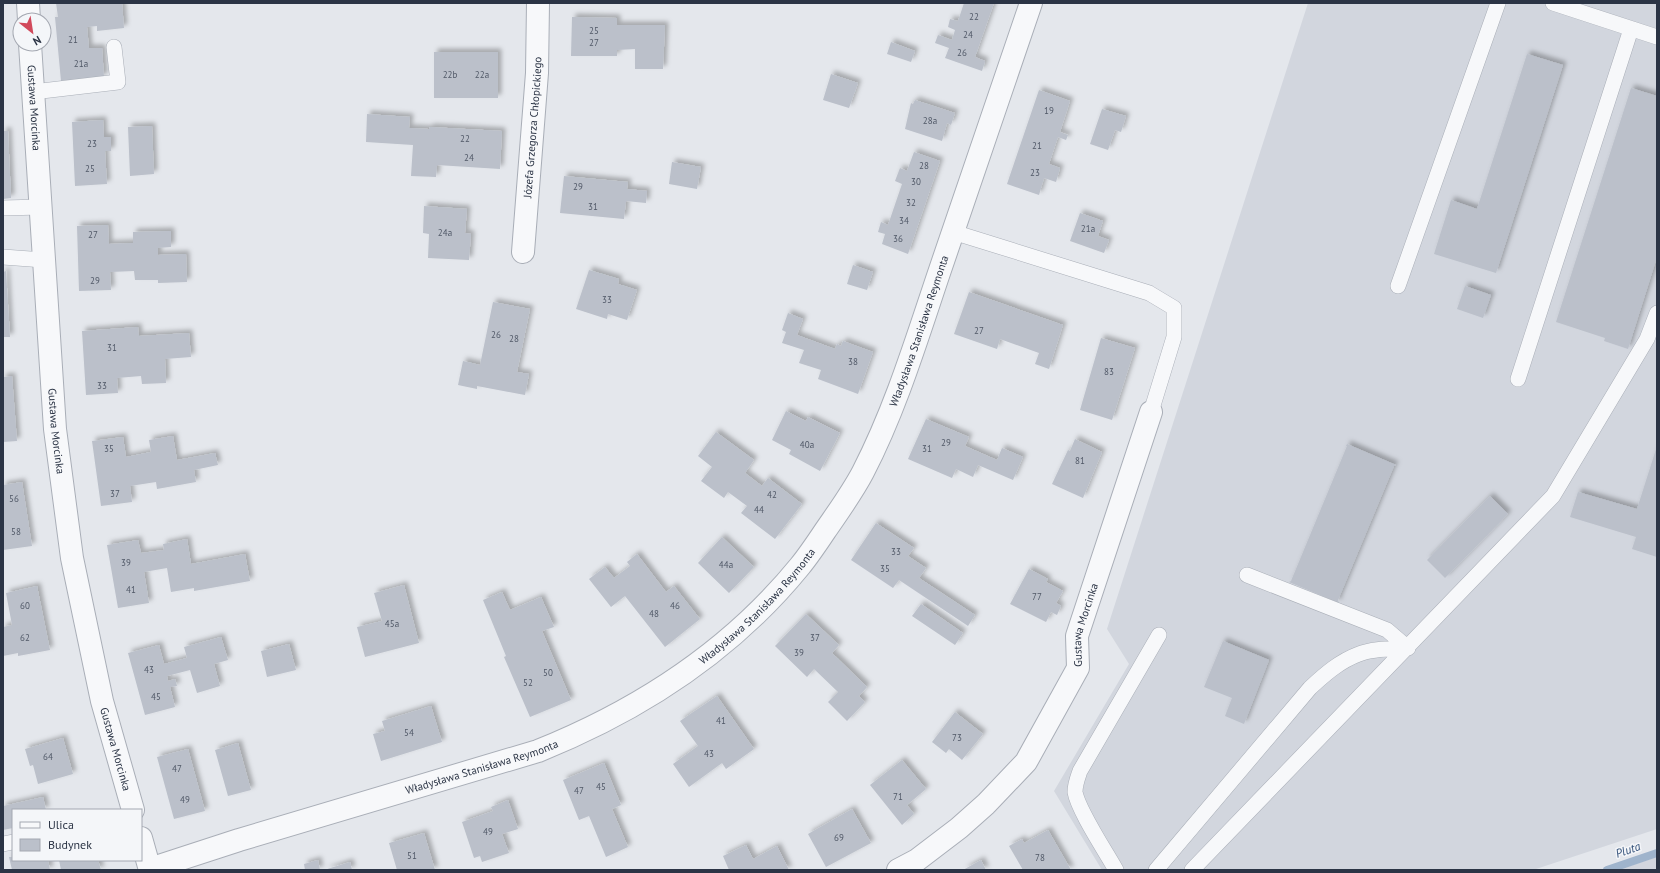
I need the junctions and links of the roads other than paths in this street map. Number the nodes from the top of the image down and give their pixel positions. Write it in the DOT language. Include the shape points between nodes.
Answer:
graph roads {
  1 [pos="538,3"];
  2 [pos="1031,3"];
  3 [pos="1498,3"];
  4 [pos="1553,3"];
  5 [pos="1631,29"];
  6 [pos="1657,38"];
  7 [pos="114,47"];
  8 [pos="30,52"];
  9 [pos="33,92"];
  10 [pos="3,208"];
  11 [pos="41,208"];
  12 [pos="953,232"];
  13 [pos="523,252"];
  14 [pos="3,257"];
  15 [pos="44,260"];
  16 [pos="1398,286"];
  17 [pos="1657,313"];
  18 [pos="1518,379"];
  19 [pos="1150,412"];
  20 [pos="1246,575"];
  21 [pos="1159,634"];
  22 [pos="1408,648"];
  23 [pos="130,809"];
  24 [pos="142,841"];
  25 [pos="150,869"];
  26 [pos="898,870"];
  27 [pos="1116,870"];
  28 [pos="1156,870"];
  29 [pos="1192,870"];
  1 -- 13 [label="street, Józefa Grzegorza Chłopickiego" via="537,73"];
  2 -- 12 [label="street, Władysława Stanisława Reymonta"];
  3 -- 16 [label="lane"];
  4 -- 5 [label="lane"];
  5 -- 6 [label="lane"];
  5 -- 18 [label="lane"];
  7 -- 9 [label="lane" via="118,82"];
  8 -- 9 [label="street, Gustawa Morcinka"];
  9 -- 11 [label="street, Gustawa Morcinka"];
  10 -- 11 [label="lane"];
  11 -- 15 [label="street, Gustawa Morcinka"];
  12 -- 19 [label="lane" via="1149,293 1174,308 1174,337"];
  12 -- 25 [label="street, Władysława Stanisława Reymonta" via="906,367 862,474 801,565 732,637 662,689 571,738 538,751 238,840"];
  14 -- 15 [label="lane"];
  15 -- 23 [label="street, Gustawa Morcinka" via="55,430 72,558 102,701"];
  17 -- 22 [label="lane" via="1647,339 1553,496"];
  19 -- 26 [label="street, Gustawa Morcinka" via="1077,636 1078,668 1030,756 959,828 917,860"];
  20 -- 22 [label="lane" via="1387,630"];
  21 -- 27 [label="lane" via="1076,781 1075,792 1079,805"];
  22 -- 28 [label="lane" via="1359,654 1326,673 1310,688"];
  22 -- 29 [label="lane"];
  24 -- 25 [label="street"];
}
